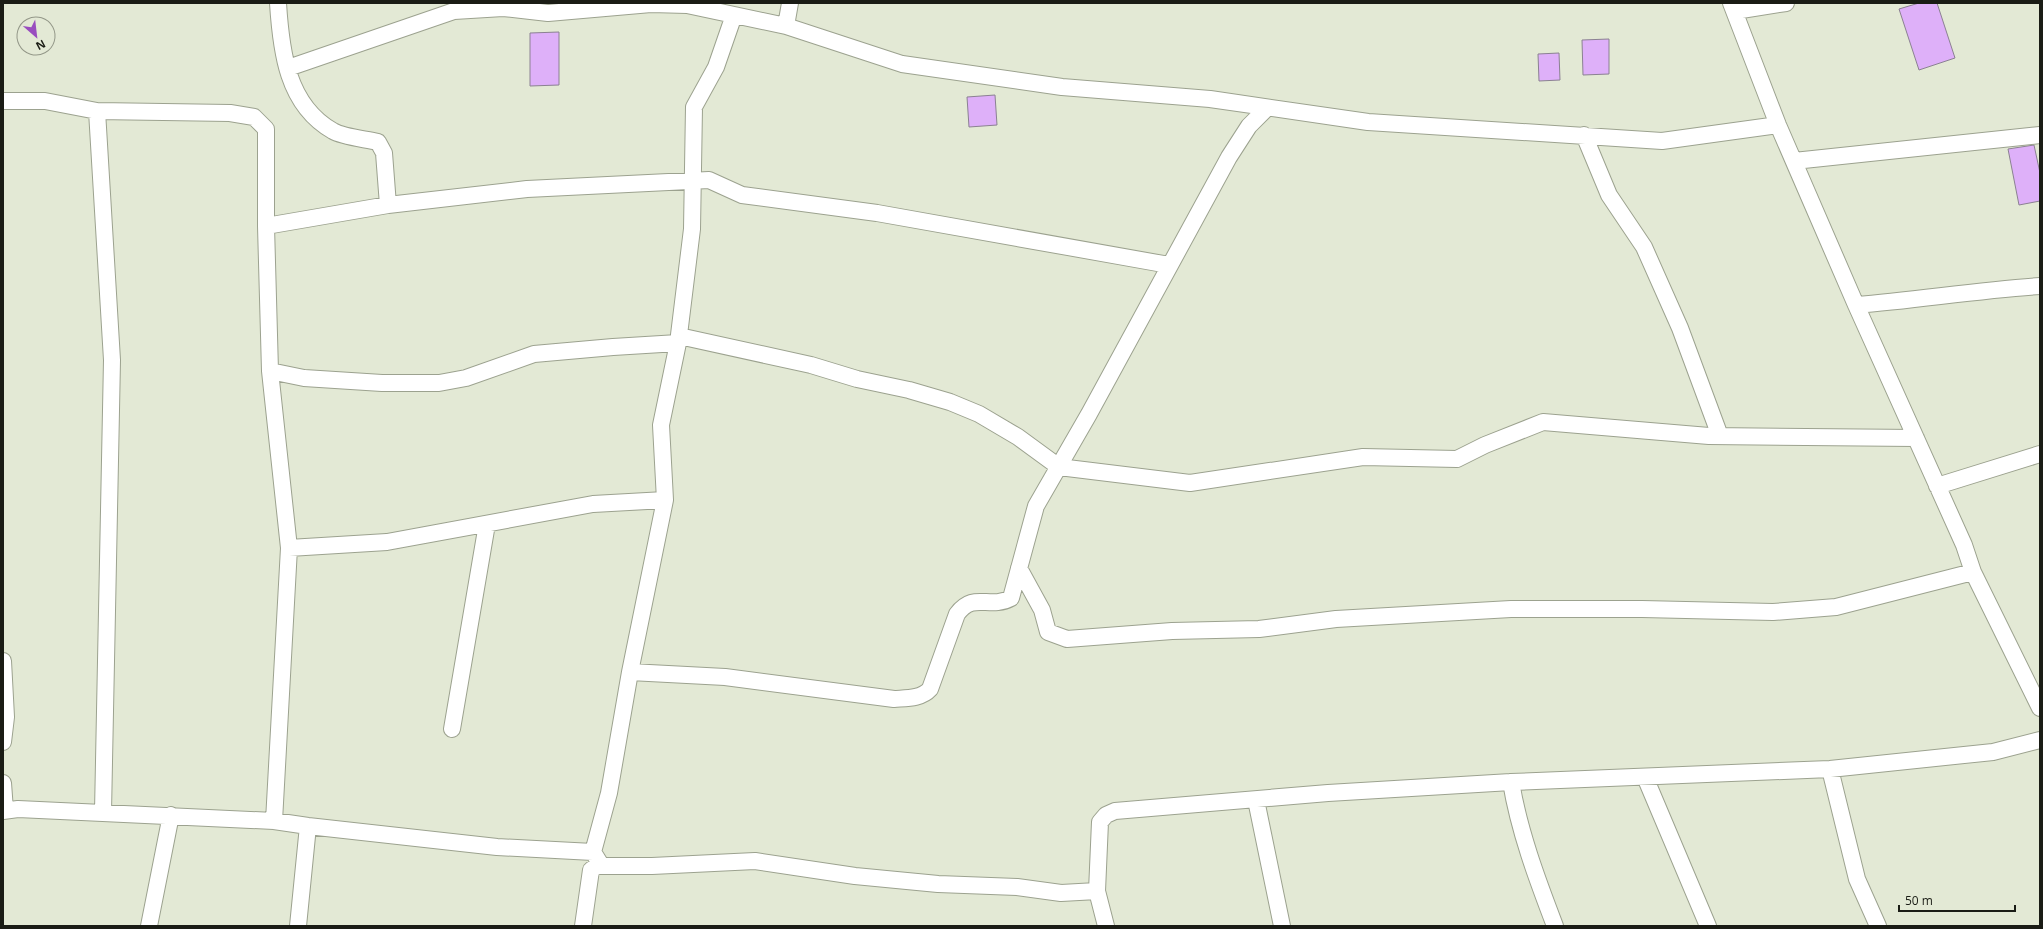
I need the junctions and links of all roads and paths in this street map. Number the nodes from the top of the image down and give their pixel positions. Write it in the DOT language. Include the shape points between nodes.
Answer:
graph roads {
  1 [pos="278,3"];
  2 [pos="651,3"];
  3 [pos="790,3"];
  4 [pos="1786,3"];
  5 [pos="1733,7"];
  6 [pos="734,15"];
  7 [pos="786,26"];
  8 [pos="288,68"];
  9 [pos="3,100"];
  10 [pos="1267,108"];
  11 [pos="97,111"];
  12 [pos="1778,125"];
  13 [pos="1584,135"];
  14 [pos="2040,135"];
  15 [pos="1794,161"];
  16 [pos="693,180"];
  17 [pos="388,205"];
  18 [pos="266,226"];
  19 [pos="1169,265"];
  20 [pos="2040,286"];
  21 [pos="1856,305"];
  22 [pos="679,340"];
  23 [pos="270,371"];
  24 [pos="1720,436"];
  25 [pos="1916,438"];
  26 [pos="2040,454"];
  27 [pos="1059,467"];
  28 [pos="1937,486"];
  29 [pos="665,500"];
  30 [pos="487,524"];
  31 [pos="289,548"];
  32 [pos="1019,568"];
  33 [pos="1974,572"];
  34 [pos="3,661"];
  35 [pos="3,664"];
  36 [pos="630,672"];
  37 [pos="2040,708"];
  38 [pos="452,729"];
  39 [pos="2040,740"];
  40 [pos="3,742"];
  41 [pos="1830,768"];
  42 [pos="1645,777"];
  43 [pos="1511,782"];
  44 [pos="3,783"];
  45 [pos="1256,800"];
  46 [pos="4,811"];
  47 [pos="103,812"];
  48 [pos="171,816"];
  49 [pos="274,821"];
  50 [pos="308,826"];
  51 [pos="593,852"];
  52 [pos="601,865"];
  53 [pos="1097,891"];
  54 [pos="149,926"];
  55 [pos="298,926"];
  56 [pos="583,926"];
  57 [pos="1106,926"];
  58 [pos="1282,926"];
  59 [pos="1555,926"];
  60 [pos="1708,926"];
  61 [pos="1878,926"];
  1 -- 8 [label="street" via="281,45"];
  2 -- 6 [label="street" via="687,5"];
  2 -- 8 [label="street" via="548,13 504,8 454,11"];
  3 -- 7 [label="street"];
  4 -- 5 [label="street"];
  5 -- 12 [label="street"];
  6 -- 7 [label="street"];
  6 -- 16 [label="street" via="716,67 694,107"];
  7 -- 10 [label="street" via="902,64 1062,87 1210,99"];
  8 -- 17 [label="street" via="296,94 310,115 335,132 378,142 384,153"];
  9 -- 11 [label="street" via="45,101"];
  10 -- 13 [label="street" via="1368,122"];
  10 -- 19 [label="street" via="1249,126 1229,156"];
  11 -- 18 [label="street" via="230,113 254,117 266,129"];
  11 -- 47 [label="street" via="112,360"];
  12 -- 13 [label="street" via="1662,141"];
  12 -- 15 [label="street"];
  13 -- 24 [label="street" via="1609,195 1644,247 1680,328"];
  14 -- 15 [label="street"];
  15 -- 21 [label="street"];
  16 -- 17 [label="street" via="527,188"];
  16 -- 19 [label="street" via="710,180 742,195 877,213"];
  16 -- 22 [label="street" via="692,229"];
  17 -- 18 [label="street"];
  18 -- 23 [label="street"];
  19 -- 27 [label="street"];
  20 -- 21 [label="street"];
  21 -- 25 [label="street"];
  22 -- 23 [label="street" via="534,354 466,378 439,383 382,383 304,378"];
  22 -- 27 [label="street" via="811,365 950,402 979,414 1012,433"];
  22 -- 29 [label="street" via="661,425"];
  23 -- 31 [label="street"];
  24 -- 25 [label="street"];
  24 -- 27 [label="street" via="1543,422 1457,459 1363,457 1190,483"];
  25 -- 28 [label="street"];
  26 -- 28 [label="street"];
  27 -- 32 [label="street" via="1036,506"];
  28 -- 33 [label="street"];
  29 -- 30 [label="street" via="593,504"];
  29 -- 36 [label="street"];
  30 -- 31 [label="street" via="387,542"];
  30 -- 38 [label="street"];
  31 -- 49 [label="street"];
  32 -- 33 [label="street" via="1042,610 1048,632 1066,639 1172,631 1259,629 1336,619 1512,609 1773,612 1836,607"];
  32 -- 36 [label="street" via="1011,598 1005,602 971,602 960,610 930,689 921,696 894,699 725,677"];
  33 -- 37 [label="street"];
  34 -- 35 [label="street"];
  35 -- 40 [label="street" via="6,717"];
  36 -- 51 [label="street" via="609,793"];
  39 -- 41 [label="street" via="1993,752"];
  41 -- 42 [label="street"];
  41 -- 61 [label="street" via="1858,880"];
  42 -- 43 [label="street"];
  42 -- 60 [label="street"];
  43 -- 45 [label="street"];
  43 -- 59 [label="street" via="1523,834"];
  44 -- 46 [label="street"];
  45 -- 53 [label="street" via="1115,811 1106,815 1100,822"];
  45 -- 58 [label="street"];
  46 -- 47 [label="street" via="18,809"];
  47 -- 48 [label="street"];
  48 -- 49 [label="street"];
  48 -- 54 [label="street"];
  49 -- 50 [label="street"];
  50 -- 51 [label="street" via="497,847"];
  50 -- 55 [label="street"];
  51 -- 52 [label="street"];
  52 -- 53 [label="street" via="652,866 755,861 855,876 931,883 1017,887 1061,893"];
  52 -- 56 [label="street" via="591,870"];
  53 -- 57 [label="street"];
}
